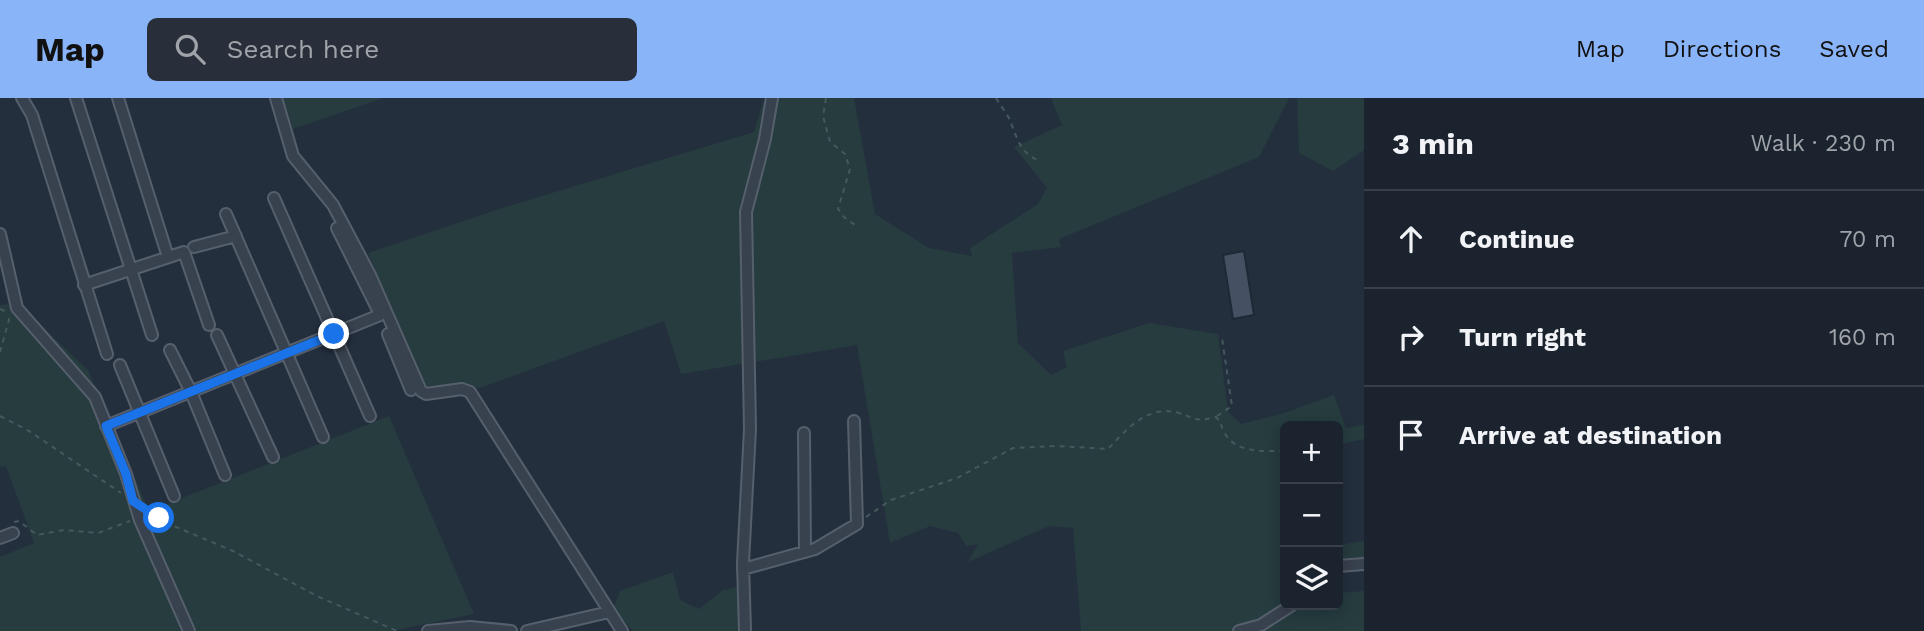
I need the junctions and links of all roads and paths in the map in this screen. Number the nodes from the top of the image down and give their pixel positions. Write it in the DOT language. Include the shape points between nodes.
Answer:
graph roads {
  1 [pos="22,98"];
  2 [pos="76,98"];
  3 [pos="118,98"];
  4 [pos="276,98"];
  5 [pos="772,98"];
  6 [pos="826,98"];
  7 [pos="996,98"];
  8 [pos="1038,160"];
  9 [pos="274,198"];
  10 [pos="226,214"];
  11 [pos="855,225"];
  12 [pos="337,228"];
  13 [pos="0,234"];
  14 [pos="236,236"];
  15 [pos="194,247"];
  16 [pos="168,257"];
  17 [pos="131,270"];
  18 [pos="84,285"];
  19 [pos="0,309"];
  20 [pos="380,315"];
  21 [pos="209,325"];
  22 [pos="334,334"];
  23 [pos="152,335"];
  24 [pos="217,335"];
  25 [pos="1222,338"];
  26 [pos="170,350"];
  27 [pos="0,352"];
  28 [pos="288,352"];
  29 [pos="107,354"];
  30 [pos="120,365"];
  31 [pos="235,373"];
  32 [pos="411,390"];
  33 [pos="191,391"];
  34 [pos="139,413"];
  35 [pos="0,416"];
  36 [pos="370,416"];
  37 [pos="1216,417"];
  38 [pos="854,421"];
  39 [pos="106,426"];
  40 [pos="804,433"];
  41 [pos="323,437"];
  42 [pos="1280,451"];
  43 [pos="273,457"];
  44 [pos="226,475"];
  45 [pos="174,495"];
  46 [pos="133,501"];
  47 [pos="159,518"];
  48 [pos="140,520"];
  49 [pos="856,524"];
  50 [pos="11,528"];
  51 [pos="0,538"];
  52 [pos="805,552"];
  53 [pos="1364,564"];
  54 [pos="1343,566"];
  55 [pos="743,569"];
  56 [pos="1284,610"];
  57 [pos="608,612"];
  58 [pos="189,631"];
  59 [pos="397,631"];
  60 [pos="428,631"];
  61 [pos="511,631"];
  62 [pos="527,631"];
  63 [pos="622,631"];
  64 [pos="745,631"];
  65 [pos="1239,631"];
  1 -- 18 [label="street" via="32,115"];
  2 -- 17 [label="street"];
  3 -- 16 [label="street"];
  4 -- 57 [label="street" via="293,156 333,205 370,275 421,391 470,392"];
  5 -- 55 [label="street" via="746,212 750,429"];
  6 -- 11 [label="path" via="823,116 831,142 845,154 850,169 838,209"];
  7 -- 8 [label="path" via="1017,140"];
  9 -- 22 [label="street"];
  10 -- 14 [label="street"];
  12 -- 20 [label="street"];
  13 -- 39 [label="street" via="17,307 94,397"];
  14 -- 15 [label="street"];
  14 -- 28 [label="street"];
  16 -- 17 [label="street"];
  16 -- 21 [label="street" via="184,252"];
  17 -- 18 [label="street"];
  17 -- 23 [label="street"];
  18 -- 29 [label="street"];
  19 -- 27 [label="path" via="11,313"];
  20 -- 22 [label="street"];
  20 -- 32 [label="street"];
  22 -- 28 [label="street"];
  22 -- 36 [label="street"];
  24 -- 31 [label="street"];
  25 -- 37 [label="path" via="1232,405"];
  26 -- 33 [label="street"];
  28 -- 31 [label="street"];
  28 -- 41 [label="street"];
  30 -- 34 [label="street"];
  31 -- 33 [label="street"];
  31 -- 43 [label="street"];
  33 -- 34 [label="street"];
  33 -- 44 [label="street"];
  34 -- 39 [label="street"];
  34 -- 45 [label="street"];
  35 -- 46 [label="path"];
  37 -- 42 [label="path" via="1225,433 1249,451"];
  37 -- 49 [label="path" via="1199,421 1177,412 1150,412 1108,449 1013,448 957,478 891,500"];
  38 -- 49 [label="street"];
  39 -- 46 [label="street"];
  40 -- 52 [label="street"];
  46 -- 47 [label="path"];
  46 -- 48 [label="street"];
  47 -- 48 [label="path"];
  47 -- 59 [label="path"];
  48 -- 50 [label="path" via="98,533 64,530 37,535 19,521"];
  48 -- 58 [label="street"];
  49 -- 52 [label="street"];
  50 -- 51 [label="street"];
  52 -- 55 [label="street"];
  53 -- 54 [label="street"];
  55 -- 64 [label="street"];
  56 -- 65 [label="street" via="1261,625"];
  57 -- 62 [label="street"];
  57 -- 63 [label="street"];
  60 -- 61 [label="street" via="470,627"];
}
